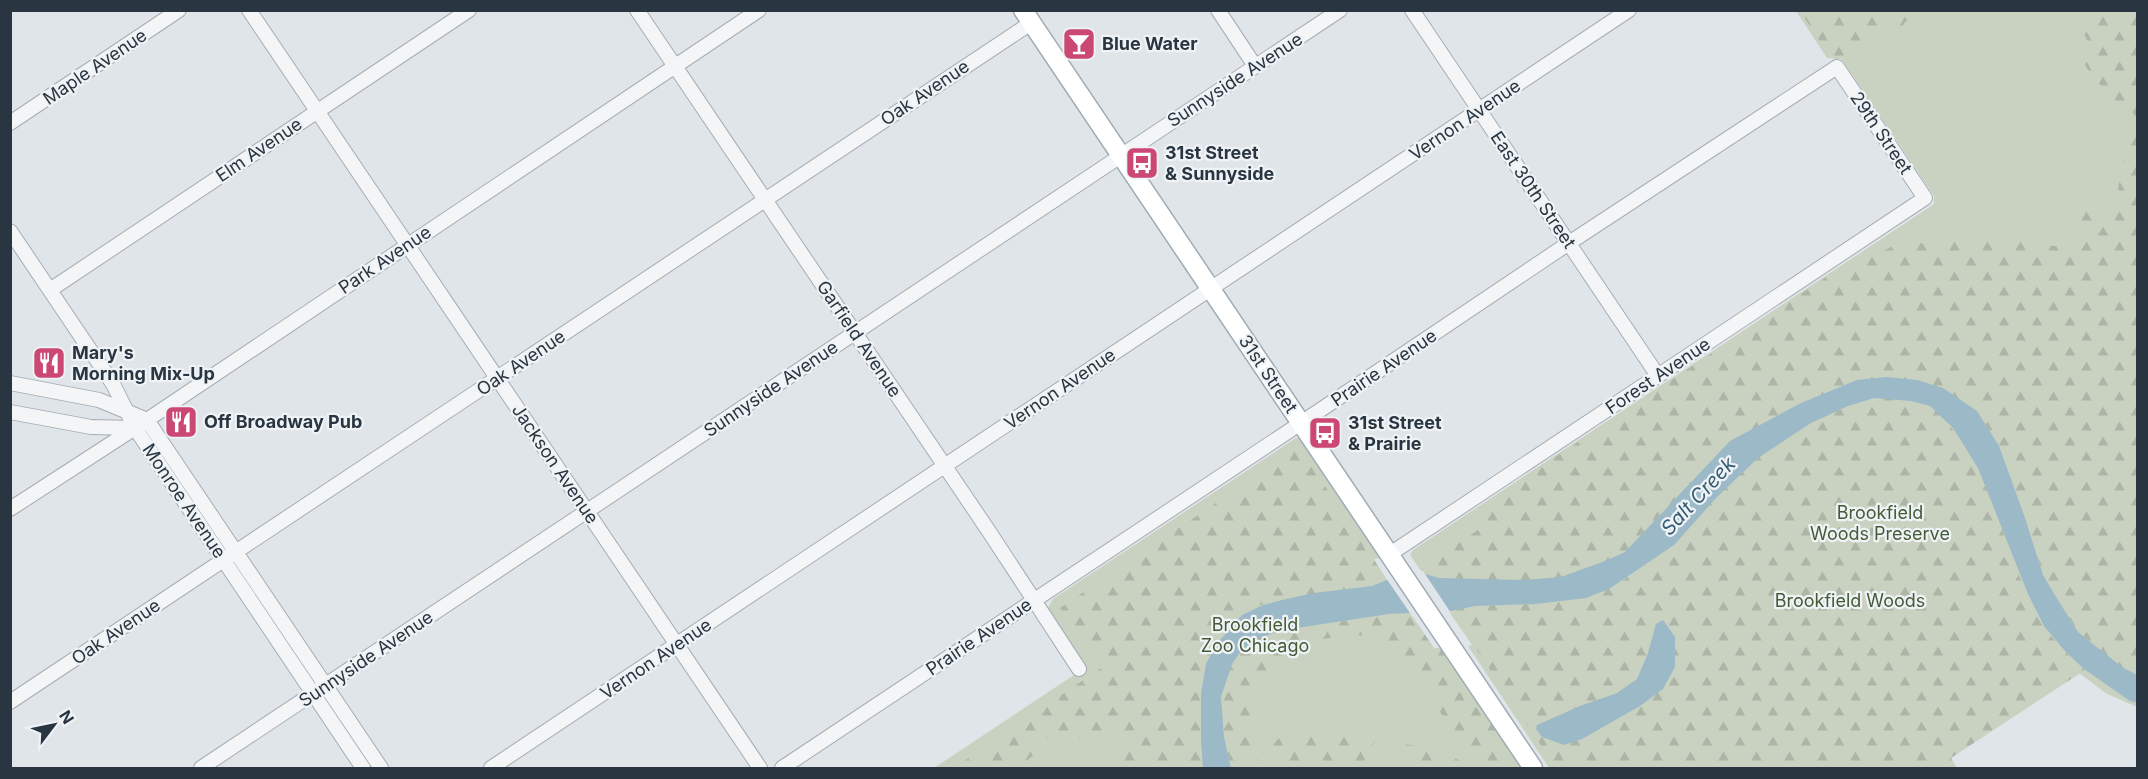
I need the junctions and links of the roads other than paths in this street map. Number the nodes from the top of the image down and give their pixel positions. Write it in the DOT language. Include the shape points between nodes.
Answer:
graph roads {
  1 [pos="179,10"];
  2 [pos="249,10"];
  3 [pos="469,10"];
  4 [pos="637,10"];
  5 [pos="759,10"];
  6 [pos="1218,10"];
  7 [pos="1340,10"];
  8 [pos="1412,10"];
  9 [pos="1629,10"];
  10 [pos="1027,16"];
  11 [pos="1255,66"];
  12 [pos="675,67"];
  13 [pos="1837,67"];
  14 [pos="1479,110"];
  15 [pos="318,111"];
  16 [pos="10,123"];
  17 [pos="1121,156"];
  18 [pos="1925,198"];
  19 [pos="765,199"];
  20 [pos="10,231"];
  21 [pos="1569,243"];
  22 [pos="408,244"];
  23 [pos="1211,289"];
  24 [pos="50,290"];
  25 [pos="855,333"];
  26 [pos="1658,375"];
  27 [pos="497,378"];
  28 [pos="10,383"];
  29 [pos="125,411"];
  30 [pos="10,412"];
  31 [pos="147,420"];
  32 [pos="1301,423"];
  33 [pos="135,429"];
  34 [pos="945,466"];
  35 [pos="10,509"];
  36 [pos="588,511"];
  37 [pos="236,553"];
  38 [pos="1390,554"];
  39 [pos="224,561"];
  40 [pos="1035,600"];
  41 [pos="677,645"];
  42 [pos="1079,669"];
  43 [pos="320,690"];
  44 [pos="10,702"];
  45 [pos="201,768"];
  46 [pos="363,768"];
  47 [pos="381,768"];
  48 [pos="491,768"];
  49 [pos="760,768"];
  50 [pos="782,768"];
  51 [pos="1533,768"];
  1 -- 16 [label="street, Maple Avenue"];
  2 -- 15 [label="street, Jackson Avenue"];
  3 -- 15 [label="street, Elm Avenue"];
  4 -- 12 [label="street, Garfield Avenue"];
  5 -- 12 [label="street, Park Avenue"];
  6 -- 11 [label="street"];
  7 -- 11 [label="street, Sunnyside Avenue"];
  8 -- 14 [label="street, East 30th Street"];
  9 -- 14 [label="street, Vernon Avenue"];
  10 -- 17 [label="main road, 31st Street"];
  10 -- 19 [label="street, Oak Avenue"];
  11 -- 17 [label="street, Sunnyside Avenue"];
  12 -- 19 [label="street, Garfield Avenue"];
  12 -- 22 [label="street, Park Avenue"];
  13 -- 18 [label="street, 29th Street"];
  13 -- 21 [label="street, Prairie Avenue"];
  14 -- 21 [label="street, East 30th Street"];
  14 -- 23 [label="street, Vernon Avenue"];
  15 -- 22 [label="street, Jackson Avenue"];
  15 -- 24 [label="street, Elm Avenue"];
  17 -- 23 [label="main road, 31st Street"];
  17 -- 25 [label="street, Sunnyside Avenue"];
  18 -- 26 [label="street, Forest Avenue"];
  19 -- 25 [label="street, Garfield Avenue"];
  19 -- 27 [label="street, Oak Avenue"];
  20 -- 24 [label="street, Monroe Avenue"];
  21 -- 26 [label="street, East 30th Street"];
  21 -- 32 [label="street, Prairie Avenue"];
  22 -- 27 [label="street, Jackson Avenue"];
  22 -- 31 [label="street, Park Avenue"];
  23 -- 32 [label="main road, 31st Street"];
  23 -- 34 [label="street, Vernon Avenue"];
  24 -- 29 [label="street, Monroe Avenue" via="113,384"];
  25 -- 34 [label="street, Garfield Avenue"];
  25 -- 36 [label="street, Sunnyside Avenue"];
  26 -- 38 [label="street, Forest Avenue"];
  27 -- 36 [label="street, Jackson Avenue"];
  27 -- 37 [label="street, Oak Avenue"];
  28 -- 29 [label="street" via="99,400"];
  29 -- 31 [label="street"];
  29 -- 33 [label="street, Monroe Avenue"];
  30 -- 33 [label="street" via="91,428"];
  31 -- 33 [label="street, Park Avenue"];
  31 -- 37 [label="street, Monroe Avenue"];
  32 -- 38 [label="main road, 31st Street"];
  32 -- 40 [label="street, Prairie Avenue"];
  33 -- 35 [label="street, Park Avenue"];
  33 -- 39 [label="street, Monroe Avenue"];
  34 -- 40 [label="street, Garfield Avenue"];
  34 -- 41 [label="street, Vernon Avenue"];
  36 -- 41 [label="street, Jackson Avenue"];
  36 -- 43 [label="street, Sunnyside Avenue"];
  37 -- 39 [label="street, Oak Avenue"];
  37 -- 43 [label="street, Monroe Avenue"];
  38 -- 51 [label="main road, 31st Street"];
  39 -- 43 [label="street, Monroe Avenue"];
  39 -- 44 [label="street, Oak Avenue"];
  40 -- 42 [label="street, Garfield Avenue"];
  40 -- 50 [label="street, Prairie Avenue"];
  41 -- 48 [label="street, Vernon Avenue"];
  41 -- 49 [label="street, Jackson Avenue"];
  43 -- 45 [label="street, Sunnyside Avenue"];
  43 -- 46 [label="street, Monroe Avenue"];
  43 -- 47 [label="street, Monroe Avenue"];
}
